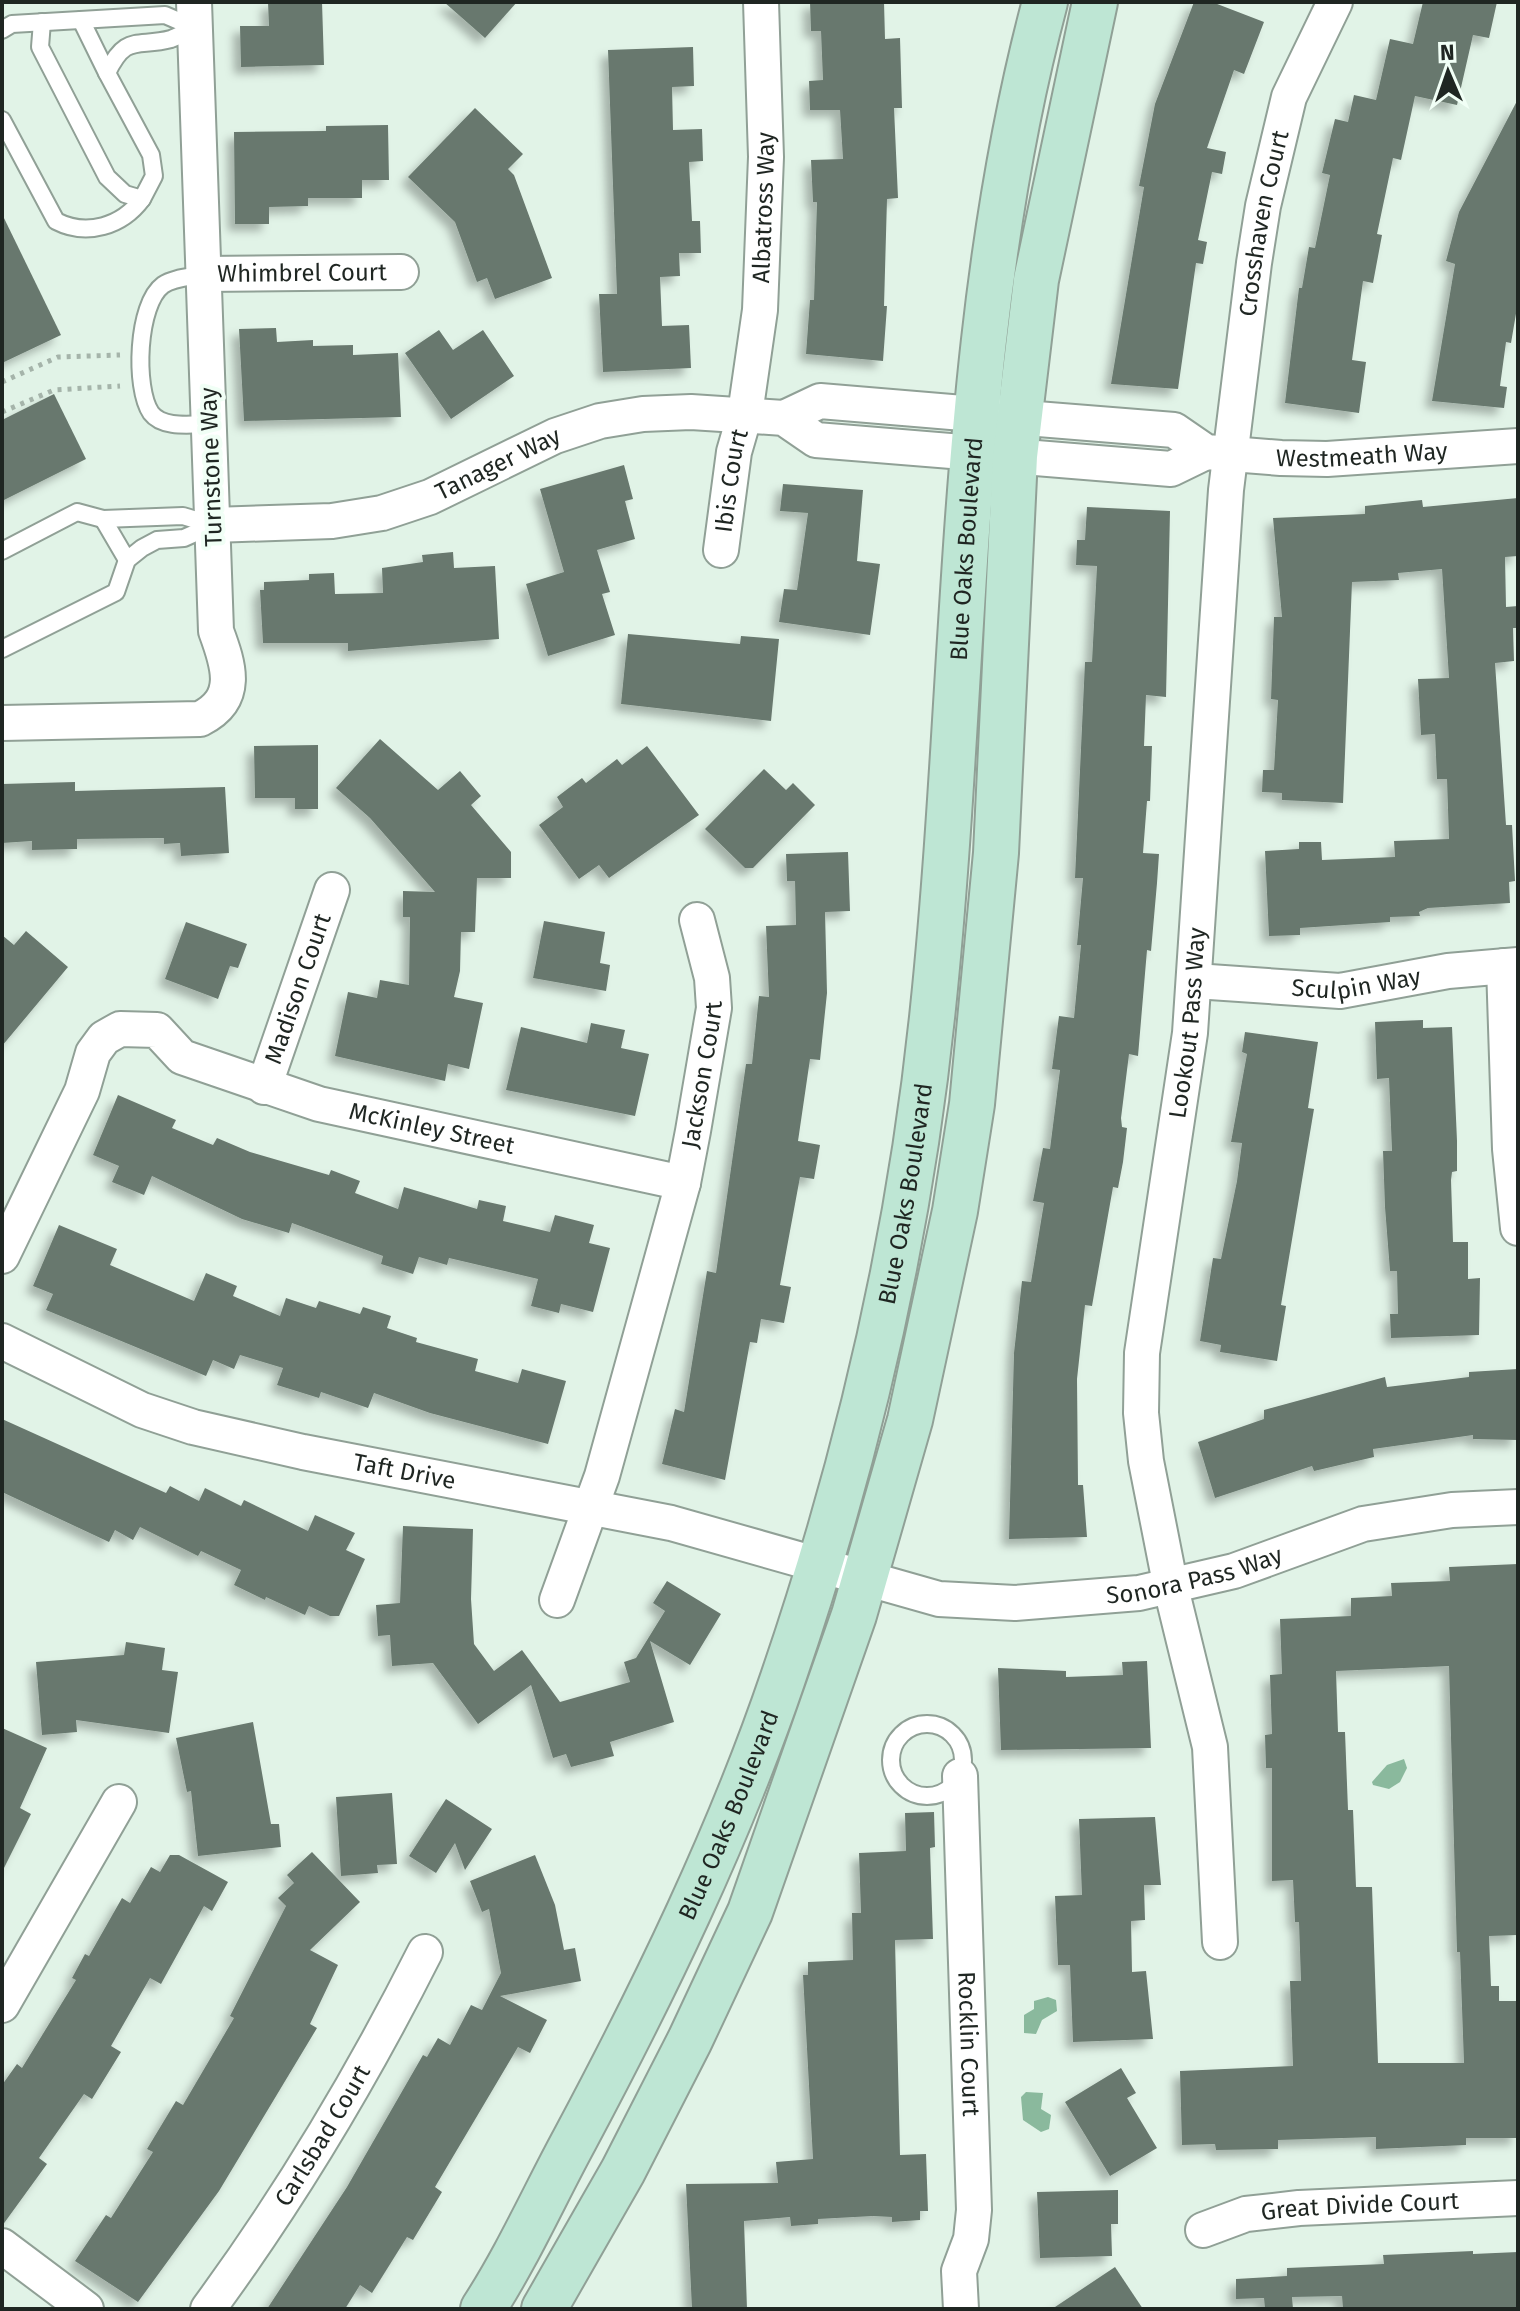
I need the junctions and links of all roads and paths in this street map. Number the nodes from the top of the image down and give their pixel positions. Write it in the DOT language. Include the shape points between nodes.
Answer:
graph roads {
  1 [pos="761,2"];
  2 [pos="1045,2"];
  3 [pos="1095,2"];
  4 [pos="1335,2"];
  5 [pos="194,15"];
  6 [pos="81,20"];
  7 [pos="42,22"];
  8 [pos="2,30"];
  9 [pos="107,73"];
  10 [pos="2,120"];
  11 [pos="142,199"];
  12 [pos="401,272"];
  13 [pos="204,274"];
  14 [pos="120,355"];
  15 [pos="2,382"];
  16 [pos="120,386"];
  17 [pos="2,412"];
  18 [pos="745,414"];
  19 [pos="210,424"];
  20 [pos="973,433"];
  21 [pos="1017,437"];
  22 [pos="1518,446"];
  23 [pos="1218,453"];
  24 [pos="103,519"];
  25 [pos="213,525"];
  26 [pos="721,550"];
  27 [pos="2,551"];
  28 [pos="127,560"];
  29 [pos="2,649"];
  30 [pos="2,723"];
  31 [pos="332,890"];
  32 [pos="697,920"];
  33 [pos="1511,966"];
  34 [pos="1195,981"];
  35 [pos="264,1087"];
  36 [pos="683,1183"];
  37 [pos="1518,1228"];
  38 [pos="2,1256"];
  39 [pos="2,1341"];
  40 [pos="590,1506"];
  41 [pos="1518,1507"];
  42 [pos="817,1565"];
  43 [pos="865,1579"];
  44 [pos="1171,1588"];
  45 [pos="557,1600"];
  46 [pos="960,1776"];
  47 [pos="119,1802"];
  48 [pos="1220,1942"];
  49 [pos="425,1952"];
  50 [pos="2,2005"];
  51 [pos="1518,2198"];
  52 [pos="1203,2230"];
  53 [pos="2,2246"];
  54 [pos="86,2309"];
  55 [pos="208,2309"];
  56 [pos="483,2309"];
  57 [pos="544,2309"];
  58 [pos="961,2309"];
  1 -- 18 [label="street, Albatross Way" via="765,249"];
  2 -- 20 [label="main road, Blue Oaks Boulevard" via="1005,178"];
  3 -- 21 [label="main road, Blue Oaks Boulevard" via="1039,264"];
  4 -- 23 [label="street, Crosshaven Court" via="1297,75 1278,136"];
  5 -- 6 [label="lane"];
  5 -- 9 [label="lane" via="169,39 141,40 116,54"];
  5 -- 13 [label="street, Turnstone Way"];
  6 -- 7 [label="lane"];
  6 -- 9 [label="lane"];
  7 -- 8 [label="lane"];
  7 -- 11 [label="lane" via="40,47 107,177 125,194"];
  9 -- 11 [label="lane" via="151,155 154,176"];
  10 -- 11 [label="lane" via="56,221 68,227 107,226 131,214"];
  12 -- 13 [label="street, Whimbrel Court"];
  13 -- 19 [label="street, Turnstone Way"];
  13 -- 19 [label="lane" via="165,283 146,306 141,329 144,392 152,414 166,423"];
  14 -- 15 [label="path" via="58,357"];
  16 -- 17 [label="path" via="54,390"];
  18 -- 20 [label="street, Tanager Way" via="784,418 820,401"];
  18 -- 25 [label="street, Tanager Way" via="643,414 600,421 382,513 332,521"];
  18 -- 26 [label="street, Ibis Court" via="734,452"];
  19 -- 25 [label="street, Turnstone Way"];
  20 -- 21 [label="street, Tanager Way"];
  20 -- 42 [label="main road, Blue Oaks Boulevard" via="948,850 923,1097 889,1295"];
  21 -- 23 [label="street, Westmeath Way" via="1171,469"];
  21 -- 43 [label="main road, Blue Oaks Boulevard" via="996,853 972,1104 910,1420"];
  22 -- 23 [label="street, Westmeath Way" via="1327,459"];
  23 -- 34 [label="street, Lookout Pass Way"];
  24 -- 25 [label="lane" via="183,516"];
  24 -- 27 [label="lane" via="77,512"];
  24 -- 28 [label="lane"];
  25 -- 28 [label="lane" via="184,538 157,540"];
  25 -- 30 [label="street, Turnstone Way" via="216,631 228,676 226,696 216,711 182,721"];
  28 -- 29 [label="lane" via="116,592"];
  31 -- 35 [label="street, Madison Court"];
  32 -- 36 [label="street, Jackson Court" via="714,1008"];
  33 -- 34 [label="street, Sculpin Way" via="1448,971 1340,991"];
  33 -- 37 [label="street" via="1510,1149"];
  34 -- 44 [label="street, Lookout Pass Way" via="1142,1353 1146,1461"];
  35 -- 36 [label="street, McKinley Street" via="364,1115"];
  35 -- 38 [label="street, McKinley Street" via="182,1057 157,1030 120,1029 104,1038"];
  36 -- 40 [label="street"];
  39 -- 40 [label="street, Taft Drive" via="142,1410 193,1427"];
  40 -- 42 [label="street, Taft Drive"];
  40 -- 45 [label="street"];
  41 -- 44 [label="street, Sonora Pass Way" via="1452,1510 1363,1524"];
  42 -- 43 [label="street, Sonora Pass Way"];
  42 -- 56 [label="main road, Blue Oaks Boulevard" via="761,1735 639,2020"];
  43 -- 44 [label="street, Sonora Pass Way" via="939,1599 1015,1603"];
  43 -- 57 [label="main road, Blue Oaks Boulevard" via="750,1912 637,2145"];
  44 -- 48 [label="street, Lookout Pass Way" via="1210,1747"];
  46 -- 46 [label="lane" via="943,1793 922,1796 903,1788 891,1770 892,1749 915,1725 932,1723 953,1734 962,1750"];
  46 -- 58 [label="street, Rocklin Court" via="974,2210 971,2239 959,2271"];
  47 -- 50 [label="street"];
  49 -- 55 [label="street, Carlsbad Court" via="298,2180"];
  51 -- 52 [label="street, Great Divide Court" via="1299,2208 1246,2214"];
  53 -- 54 [label="street"];
}
